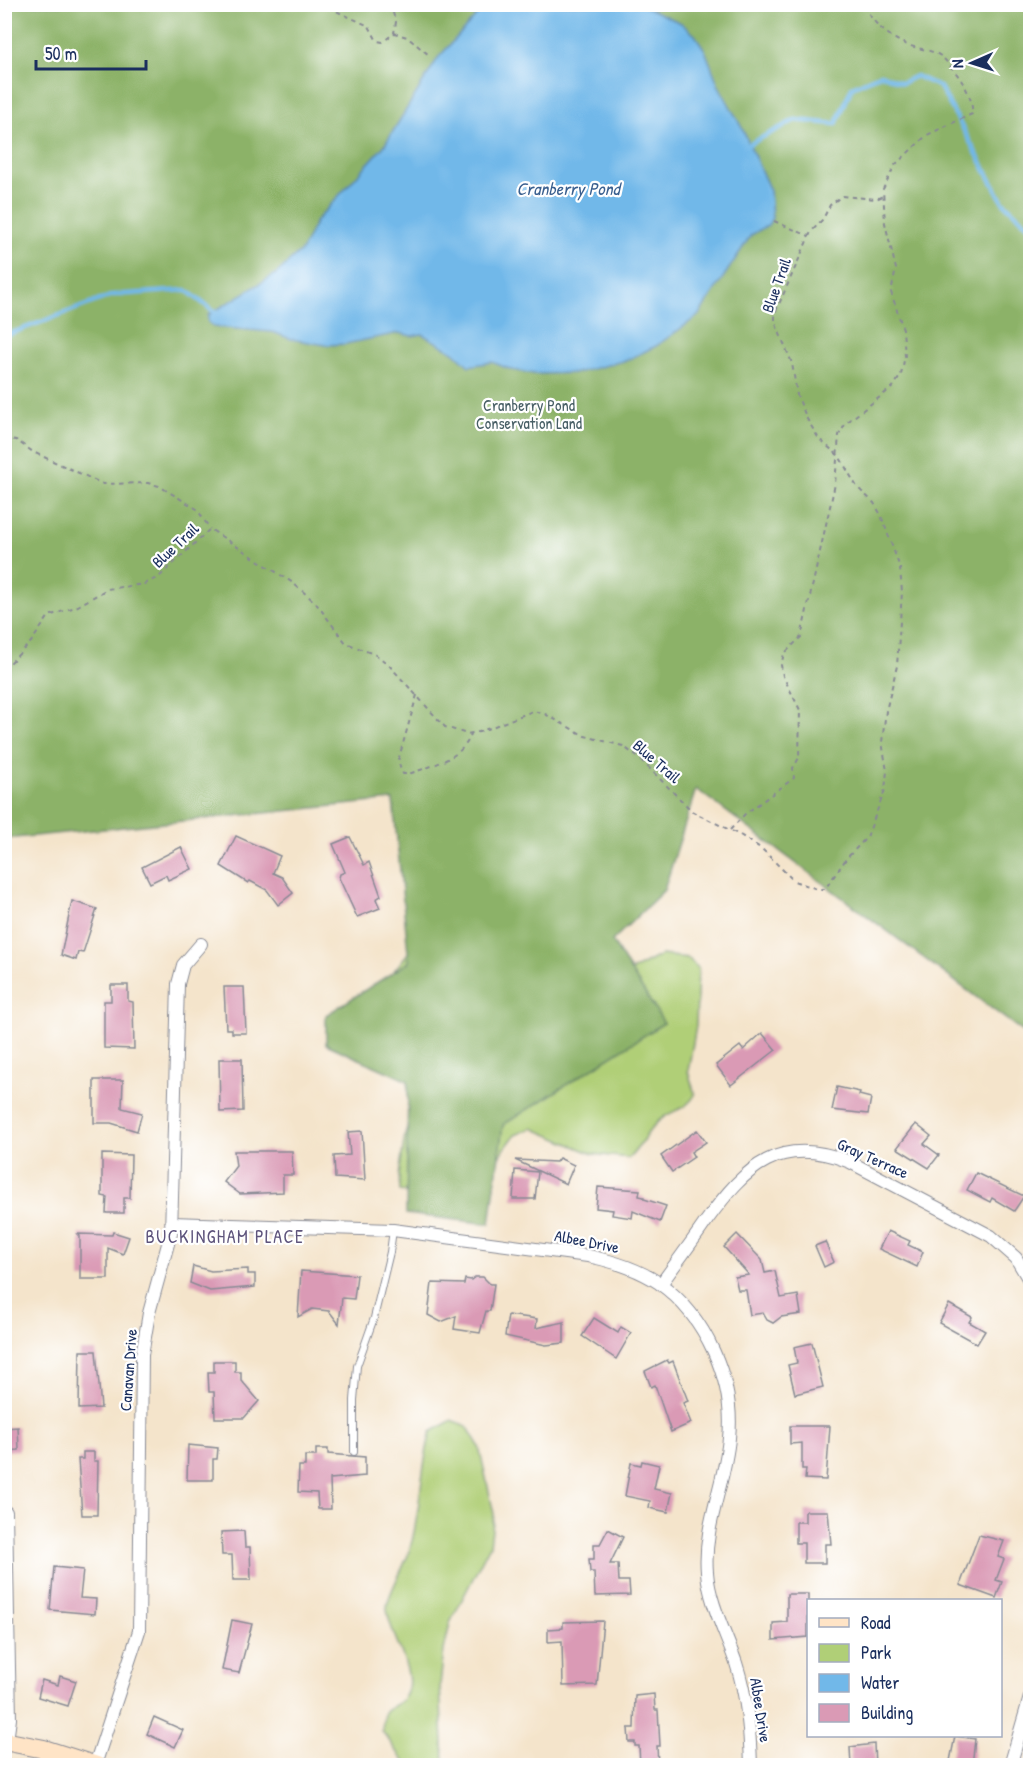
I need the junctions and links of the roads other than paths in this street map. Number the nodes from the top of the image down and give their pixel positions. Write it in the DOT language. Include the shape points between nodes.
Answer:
graph roads {
  1 [pos="201,944"];
  2 [pos="172,1223"];
  3 [pos="393,1230"];
  4 [pos="1029,1280"];
  5 [pos="661,1284"];
  6 [pos="354,1452"];
  7 [pos="6,1512"];
  8 [pos="1030,1697"];
  9 [pos="6,1741"];
  10 [pos="96,1765"];
  11 [pos="751,1766"];
  12 [pos="1010,1766"];
  1 -- 2 [label="street, Canavan Drive" via="183,965 177,984"];
  2 -- 3 [label="street, Albee Drive"];
  2 -- 10 [label="street, Canavan Drive" via="142,1355 139,1631"];
  3 -- 5 [label="street, Albee Drive" via="599,1258"];
  3 -- 6 [label="lane" via="374,1318 357,1366"];
  4 -- 5 [label="street, Gray Terrace" via="1016,1258 991,1236 850,1162 805,1152 772,1158 744,1174"];
  5 -- 11 [label="street, Albee Drive" via="702,1330 726,1388 729,1439 709,1532 707,1574 746,1699"];
  7 -- 9 [label="street" via="10,1719"];
  8 -- 12 [label="street"];
  9 -- 10 [label="main road"];
}
